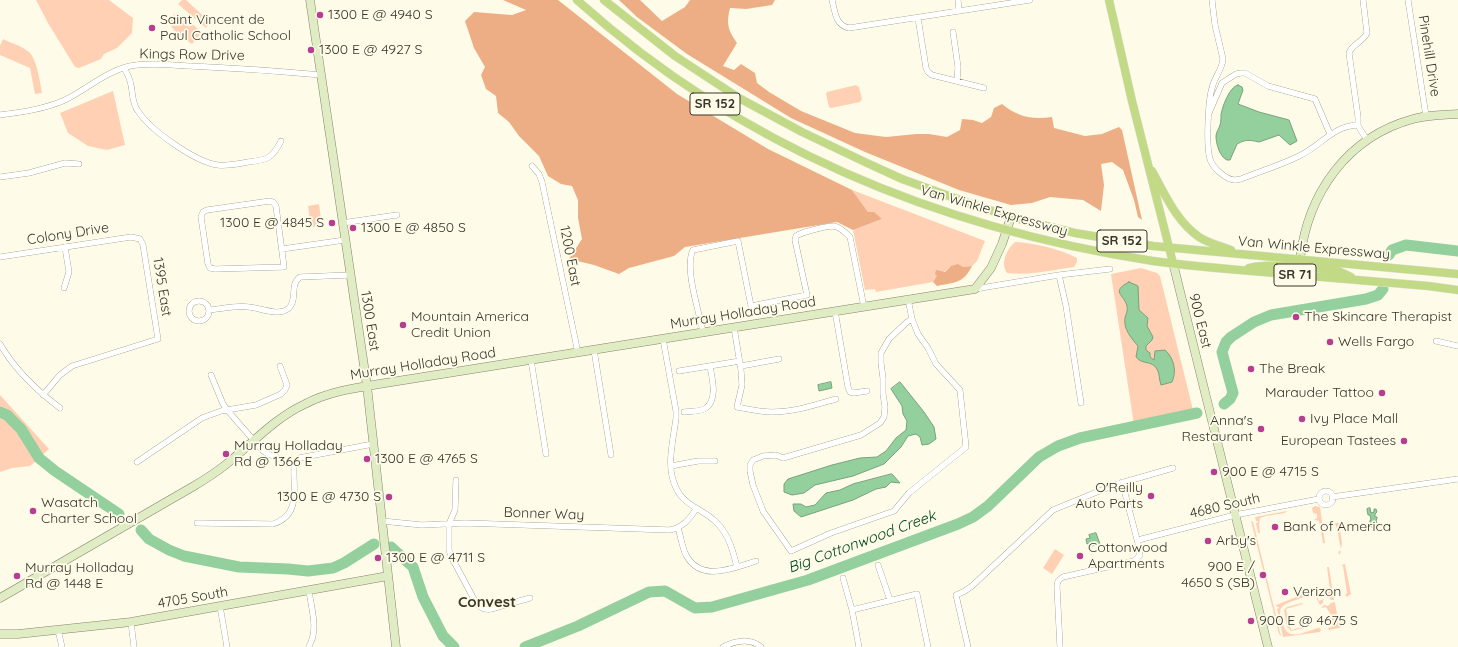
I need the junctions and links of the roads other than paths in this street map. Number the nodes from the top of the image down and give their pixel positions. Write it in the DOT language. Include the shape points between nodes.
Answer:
graph roads {
  1 [pos="310,0"];
  2 [pos="577,0"];
  3 [pos="604,0"];
  4 [pos="832,0"];
  5 [pos="958,0"];
  6 [pos="1030,0"];
  7 [pos="1109,0"];
  8 [pos="1212,0"];
  9 [pos="1363,0"];
  10 [pos="1408,0"];
  11 [pos="959,11"];
  12 [pos="918,18"];
  13 [pos="953,32"];
  14 [pos="124,68"];
  15 [pos="321,75"];
  16 [pos="957,81"];
  17 [pos="984,88"];
  18 [pos="1210,113"];
  19 [pos="1458,114"];
  20 [pos="0,115"];
  21 [pos="1426,116"];
  22 [pos="1358,124"];
  23 [pos="1330,134"];
  24 [pos="1367,140"];
  25 [pos="281,141"];
  26 [pos="1147,161"];
  27 [pos="79,164"];
  28 [pos="532,166"];
  29 [pos="0,177"];
  30 [pos="397,215"];
  31 [pos="1011,217"];
  32 [pos="342,224"];
  33 [pos="1007,231"];
  34 [pos="140,239"];
  35 [pos="345,240"];
  36 [pos="65,247"];
  37 [pos="1169,248"];
  38 [pos="282,249"];
  39 [pos="1240,254"];
  40 [pos="0,257"];
  41 [pos="1300,259"];
  42 [pos="1173,263"];
  43 [pos="1110,269"];
  44 [pos="1235,270"];
  45 [pos="1458,274"];
  46 [pos="350,275"];
  47 [pos="1059,275"];
  48 [pos="1355,279"];
  49 [pos="64,288"];
  50 [pos="976,289"];
  51 [pos="1458,290"];
  52 [pos="908,299"];
  53 [pos="864,306"];
  54 [pos="209,310"];
  55 [pos="835,311"];
  56 [pos="912,319"];
  57 [pos="734,328"];
  58 [pos="703,332"];
  59 [pos="663,339"];
  60 [pos="1436,341"];
  61 [pos="0,344"];
  62 [pos="1458,346"];
  63 [pos="594,350"];
  64 [pos="578,352"];
  65 [pos="779,359"];
  66 [pos="531,360"];
  67 [pos="740,363"];
  68 [pos="280,366"];
  69 [pos="710,366"];
  70 [pos="679,371"];
  71 [pos="212,375"];
  72 [pos="367,386"];
  73 [pos="867,391"];
  74 [pos="42,395"];
  75 [pos="836,399"];
  76 [pos="1081,403"];
  77 [pos="60,408"];
  78 [pos="228,410"];
  79 [pos="684,412"];
  80 [pos="253,440"];
  81 [pos="373,444"];
  82 [pos="546,454"];
  83 [pos="610,455"];
  84 [pos="715,461"];
  85 [pos="137,462"];
  86 [pos="294,464"];
  87 [pos="671,466"];
  88 [pos="1173,468"];
  89 [pos="1458,478"];
  90 [pos="456,480"];
  91 [pos="1122,482"];
  92 [pos="1332,497"];
  93 [pos="1319,500"];
  94 [pos="696,509"];
  95 [pos="1235,515"];
  96 [pos="382,520"];
  97 [pos="197,523"];
  98 [pos="449,524"];
  99 [pos="678,528"];
  100 [pos="1138,540"];
  101 [pos="756,560"];
  102 [pos="878,565"];
  103 [pos="737,567"];
  104 [pos="388,576"];
  105 [pos="843,578"];
  106 [pos="309,590"];
  107 [pos="0,598"];
  108 [pos="530,598"];
  109 [pos="890,600"];
  110 [pos="220,606"];
  111 [pos="852,610"];
  112 [pos="131,622"];
  113 [pos="58,630"];
  114 [pos="0,634"];
  115 [pos="309,646"];
  116 [pos="62,647"];
  117 [pos="134,647"];
  118 [pos="227,647"];
  119 [pos="396,647"];
  120 [pos="723,647"];
  121 [pos="761,647"];
  122 [pos="859,647"];
  123 [pos="928,647"];
  124 [pos="968,647"];
  125 [pos="1060,647"];
  126 [pos="1268,647"];
  1 -- 15 [label="main road, 1300 East"];
  2 -- 33 [label="main road, Van Winkle Expressway / SR 152" via="628,43 676,78 768,135 834,168 908,199"];
  3 -- 31 [label="main road, Van Winkle Expressway / SR 152" via="706,77 802,132 902,179"];
  4 -- 12 [label="street" via="838,20 845,27"];
  5 -- 11 [label="street"];
  6 -- 11 [label="street"];
  7 -- 26 [label="main road, 900 East / SR 71"];
  8 -- 18 [label="street" via="1223,59 1212,88 1208,108"];
  9 -- 22 [label="street" via="1368,33 1351,49 1350,58"];
  10 -- 21 [label="street, Pinehill Drive"];
  11 -- 12 [label="street"];
  12 -- 16 [label="street" via="927,71 932,75"];
  13 -- 16 [label="street" via="958,67"];
  14 -- 15 [label="street, Kings Row Drive" via="158,64 263,69"];
  14 -- 20 [label="street, Kings Row Drive" via="104,76 57,103"];
  14 -- 25 [label="street" via="138,112 166,138 196,158 221,165 268,159"];
  15 -- 32 [label="main road, 1300 East"];
  16 -- 17 [label="street"];
  18 -- 23 [label="street" via="1222,83 1236,74 1245,73 1268,86 1315,99"];
  18 -- 23 [label="street" via="1208,142 1212,164 1235,180 1299,156"];
  19 -- 21 [label="main road"];
  21 -- 24 [label="main road" via="1401,123"];
  22 -- 23 [label="street" via="1342,127"];
  22 -- 24 [label="street"];
  24 -- 41 [label="main road" via="1342,161 1325,185 1307,225"];
  26 -- 37 [label="main road, 900 East / SR 71"];
  26 -- 39 [label="main road, SR 71" via="1179,218 1188,228 1205,240"];
  27 -- 29 [label="street" via="65,163 29,173"];
  28 -- 64 [label="street, 1200 East" via="542,182"];
  30 -- 32 [label="street"];
  31 -- 33 [label="main road"];
  31 -- 37 [label="main road, Van Winkle Expressway / SR 152" via="1075,232"];
  32 -- 35 [label="main road, 1300 East"];
  33 -- 42 [label="main road, Van Winkle Expressway / SR 152" via="1080,248"];
  33 -- 50 [label="main road" via="991,268"];
  34 -- 36 [label="street, Colony Drive" via="131,237"];
  34 -- 74 [label="street, 1395 East" via="158,339 72,366"];
  35 -- 38 [label="street"];
  35 -- 46 [label="main road, 1300 East"];
  36 -- 40 [label="street, Colony Drive"];
  36 -- 49 [label="street" via="69,272"];
  37 -- 39 [label="main road, Van Winkle Expressway"];
  37 -- 42 [label="main road, 900 East / SR 71"];
  38 -- 38 [label="street" via="276,206 273,202 207,210 201,214 208,264 211,269 284,267"];
  39 -- 41 [label="main road, Van Winkle Expressway / SR 71"];
  41 -- 44 [label="main road" via="1289,266"];
  41 -- 45 [label="main road, Van Winkle Expressway / SR 71"];
  41 -- 48 [label="main road" via="1309,266 1337,271"];
  42 -- 44 [label="main road, Van Winkle Expressway / SR 71"];
  42 -- 95 [label="main road, 900 East"];
  43 -- 47 [label="street, Murray Holladay Road"];
  44 -- 48 [label="main road, Van Winkle Expressway / SR 71"];
  46 -- 54 [label="street" via="300,277 294,284 290,307 281,312 245,306"];
  46 -- 72 [label="main road, 1300 East"];
  47 -- 50 [label="street, Murray Holladay Road"];
  47 -- 76 [label="street"];
  48 -- 51 [label="main road, Van Winkle Expressway / SR 71"];
  50 -- 52 [label="main road, Murray Holladay Road"];
  52 -- 53 [label="main road, Murray Holladay Road"];
  52 -- 56 [label="street"];
  53 -- 55 [label="main road, Murray Holladay Road"];
  53 -- 58 [label="street" via="850,237 834,226 810,230 796,236 807,295 778,302 751,306 738,241 692,250 690,270"];
  55 -- 57 [label="main road, Murray Holladay Road"];
  55 -- 73 [label="street" via="848,387 850,392 854,393"];
  56 -- 56 [label="street" via="882,348 885,407 884,417 880,423 849,439 783,458 776,455 764,456 753,460 750,465 753,485 764,511 791,551 831,533 894,511 909,493 966,447 960,390 936,364"];
  57 -- 58 [label="main road, Murray Holladay Road"];
  57 -- 67 [label="street"];
  58 -- 59 [label="main road, Murray Holladay Road"];
  59 -- 63 [label="main road, Murray Holladay Road"];
  59 -- 87 [label="street" via="676,410"];
  60 -- 62 [label="street"];
  61 -- 74 [label="street" via="19,371"];
  63 -- 64 [label="main road, Murray Holladay Road"];
  63 -- 83 [label="street"];
  64 -- 66 [label="main road, Murray Holladay Road"];
  65 -- 67 [label="street"];
  66 -- 72 [label="main road, Murray Holladay Road"];
  66 -- 82 [label="street"];
  67 -- 69 [label="street"];
  67 -- 75 [label="street" via="742,385 737,407 771,412 792,410"];
  68 -- 78 [label="street" via="287,385 285,390 256,405"];
  69 -- 70 [label="street"];
  69 -- 79 [label="street" via="714,393 709,405 706,409"];
  71 -- 78 [label="street"];
  72 -- 80 [label="main road, Murray Holladay Road" via="328,394 306,403 270,425"];
  72 -- 81 [label="main road, 1300 East"];
  74 -- 77 [label="street"];
  78 -- 80 [label="street"];
  78 -- 85 [label="street" via="202,418"];
  80 -- 86 [label="street" via="268,454"];
  80 -- 107 [label="main road, Murray Holladay Road" via="224,466 194,486"];
  81 -- 86 [label="street" via="302,457"];
  81 -- 96 [label="main road, 1300 East"];
  84 -- 87 [label="street"];
  86 -- 97 [label="street" via="295,498 291,509 282,520 273,524"];
  87 -- 94 [label="street" via="676,487 682,497"];
  88 -- 91 [label="street"];
  89 -- 92 [label="street, 4680 South"];
  90 -- 98 [label="street" via="455,510"];
  91 -- 100 [label="street"];
  91 -- 124 [label="street" via="1053,510 972,586 956,595"];
  92 -- 93 [label="street, 4680 South" via="1331,502 1327,504"];
  92 -- 93 [label="street, 4680 South" via="1326,491 1320,495"];
  93 -- 95 [label="street, 4680 South"];
  94 -- 99 [label="street" via="687,522"];
  94 -- 103 [label="street" via="711,517 722,528 730,542"];
  95 -- 100 [label="street, 4680 South"];
  95 -- 126 [label="main road, 900 East"];
  96 -- 98 [label="street, Bonner Way" via="422,525"];
  96 -- 104 [label="main road, 1300 East"];
  98 -- 99 [label="street, Bonner Way" via="656,530"];
  98 -- 108 [label="street" via="450,554 476,604 486,610"];
  99 -- 103 [label="street" via="690,561 702,570 716,572"];
  100 -- 125 [label="street" via="1140,556 1134,561 1059,579 1057,587"];
  101 -- 103 [label="street"];
  102 -- 109 [label="street"];
  104 -- 106 [label="main road, 4705 South"];
  104 -- 119 [label="main road, 1300 East"];
  105 -- 111 [label="street"];
  106 -- 110 [label="main road, 4705 South"];
  106 -- 115 [label="street" via="314,630 313,640"];
  109 -- 111 [label="street"];
  109 -- 123 [label="street" via="917,594"];
  110 -- 112 [label="main road, 4705 South"];
  110 -- 118 [label="street"];
  111 -- 122 [label="street"];
  112 -- 113 [label="main road, 4705 South"];
  112 -- 117 [label="street"];
  113 -- 114 [label="main road, 4705 South"];
  113 -- 116 [label="street"];
  120 -- 121 [label="street" via="745,641"];
}
